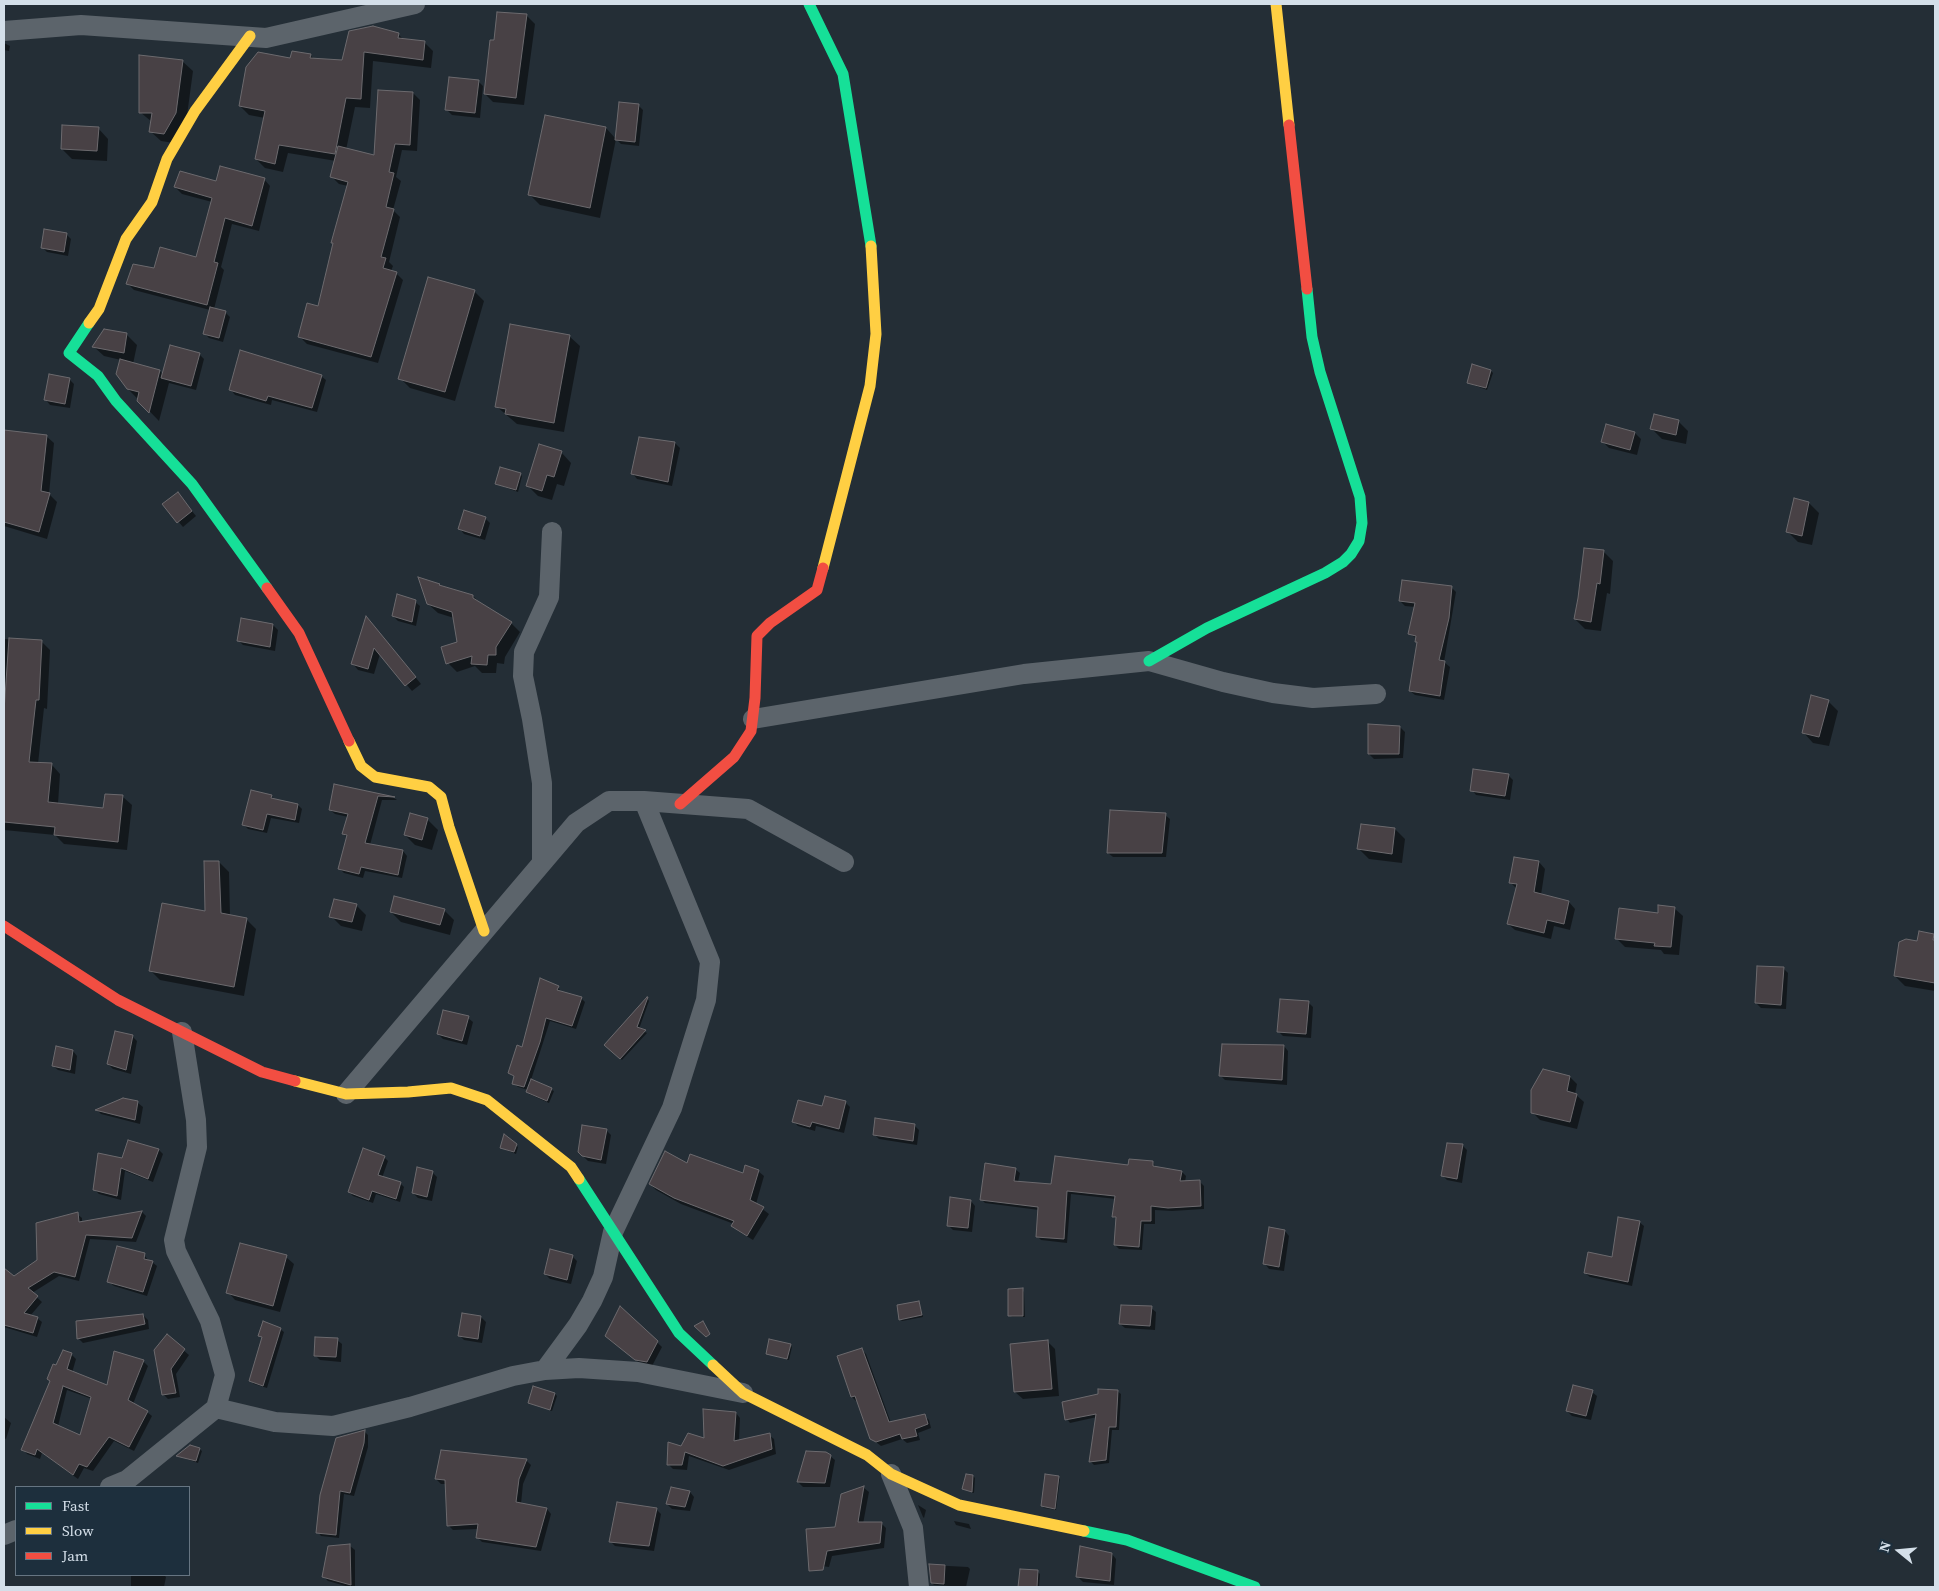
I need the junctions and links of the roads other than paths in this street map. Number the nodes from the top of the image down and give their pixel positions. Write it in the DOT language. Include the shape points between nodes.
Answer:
graph roads {
  1 [pos="415,4"];
  2 [pos="809,4"];
  3 [pos="1276,4"];
  4 [pos="4,31"];
  5 [pos="250,36"];
  6 [pos="552,532"];
  7 [pos="1149,662"];
  8 [pos="1376,694"];
  9 [pos="752,719"];
  10 [pos="644,801"];
  11 [pos="680,804"];
  12 [pos="542,862"];
  13 [pos="844,862"];
  14 [pos="4,926"];
  15 [pos="484,931"];
  16 [pos="182,1032"];
  17 [pos="346,1094"];
  18 [pos="613,1232"];
  19 [pos="545,1370"];
  20 [pos="743,1393"];
  21 [pos="216,1408"];
  22 [pos="892,1474"];
  23 [pos="112,1486"];
  24 [pos="919,1587"];
  25 [pos="1255,1587"];
  1 -- 5 [label="street" via="266,38"];
  2 -- 9 [label="street" via="842,74 872,255 876,334 870,386 817,590 770,622 757,636"];
  3 -- 7 [label="street" via="1312,337 1360,497 1362,523 1359,541 1352,554 1325,573 1207,628"];
  4 -- 5 [label="street" via="81,25"];
  5 -- 15 [label="street" via="195,111 167,159 152,202 126,239 99,309 69,354 98,376 116,401 192,484 246,558 299,633 361,766 375,777 429,787 441,797"];
  6 -- 12 [label="street" via="549,597 524,652 523,676 542,784"];
  7 -- 8 [label="street" via="1273,693 1313,698"];
  7 -- 9 [label="street" via="1024,674"];
  9 -- 11 [label="street" via="751,731 734,757"];
  10 -- 11 [label="street"];
  10 -- 12 [label="street" via="609,801 576,823"];
  10 -- 18 [label="street" via="710,962 706,1000 672,1108"];
  11 -- 13 [label="street" via="748,808"];
  12 -- 15 [label="street"];
  14 -- 16 [label="street" via="118,1000"];
  15 -- 17 [label="street"];
  16 -- 17 [label="street" via="262,1072"];
  16 -- 21 [label="street" via="196,1120 197,1147 174,1240 176,1251 210,1321 221,1359 225,1375"];
  17 -- 18 [label="street" via="451,1088 487,1100 571,1167"];
  18 -- 19 [label="street" via="603,1276 592,1301"];
  18 -- 20 [label="street" via="679,1333"];
  19 -- 20 [label="street" via="579,1368 638,1372"];
  19 -- 21 [label="street" via="512,1376 333,1426 275,1422"];
  20 -- 22 [label="street" via="867,1455"];
  21 -- 23 [label="street" via="127,1480"];
  22 -- 24 [label="street" via="913,1528"];
  22 -- 25 [label="street" via="959,1505 1127,1540"];
}
